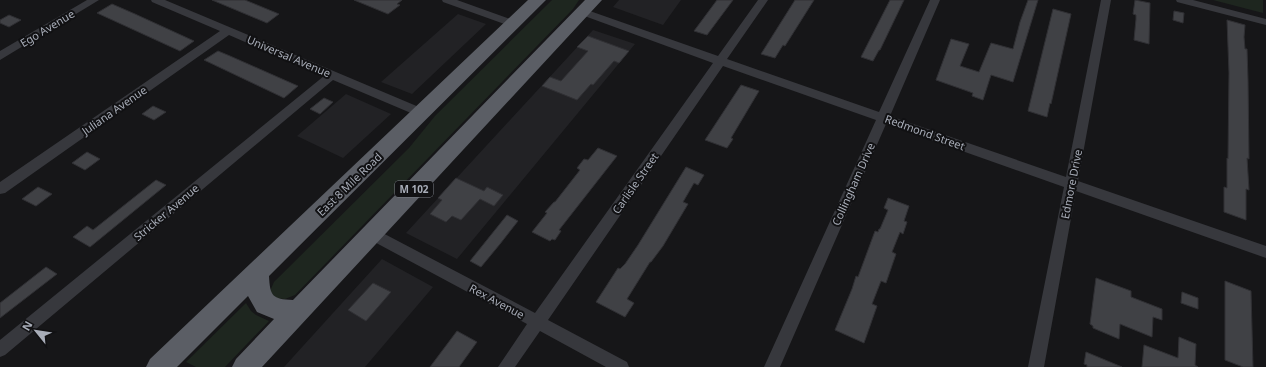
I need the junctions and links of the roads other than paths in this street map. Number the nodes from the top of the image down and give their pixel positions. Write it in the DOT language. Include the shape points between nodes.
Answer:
graph roads {
  1 [pos="94,0"];
  2 [pos="156,0"];
  3 [pos="447,0"];
  4 [pos="538,0"];
  5 [pos="763,0"];
  6 [pos="935,0"];
  7 [pos="1106,0"];
  8 [pos="1181,0"];
  9 [pos="589,6"];
  10 [pos="1266,22"];
  11 [pos="514,24"];
  12 [pos="228,30"];
  13 [pos="0,56"];
  14 [pos="720,61"];
  15 [pos="333,74"];
  16 [pos="422,113"];
  17 [pos="883,118"];
  18 [pos="1071,184"];
  19 [pos="0,189"];
  20 [pos="372,234"];
  21 [pos="1266,252"];
  22 [pos="257,272"];
  23 [pos="298,311"];
  24 [pos="537,323"];
  25 [pos="0,350"];
  26 [pos="159,367"];
  27 [pos="245,367"];
  28 [pos="506,367"];
  29 [pos="622,367"];
  30 [pos="772,367"];
  31 [pos="1036,367"];
  1 -- 13 [label="street, Ego Avenue"];
  2 -- 12 [label="street, Universal Avenue"];
  3 -- 11 [label="street"];
  4 -- 11 [label="highway, East 8 Mile Road"];
  5 -- 14 [label="street, Carlisle Street"];
  6 -- 17 [label="street, Collingham Drive"];
  7 -- 18 [label="street, Edmore Drive"];
  8 -- 10 [label="street"];
  9 -- 14 [label="street, Redmond Street"];
  9 -- 20 [label="highway, M 102"];
  11 -- 16 [label="highway, East 8 Mile Road"];
  12 -- 15 [label="street, Universal Avenue"];
  12 -- 19 [label="street, Juliana Avenue"];
  14 -- 17 [label="street, Redmond Street"];
  14 -- 24 [label="street, Carlisle Street"];
  15 -- 16 [label="street, Universal Avenue"];
  15 -- 25 [label="street, Stricker Avenue"];
  16 -- 22 [label="highway, East 8 Mile Road"];
  17 -- 18 [label="street, Redmond Street"];
  17 -- 30 [label="street, Collingham Drive"];
  18 -- 21 [label="street, Redmond Street"];
  18 -- 31 [label="street, Edmore Drive"];
  20 -- 23 [label="highway, M 102"];
  20 -- 24 [label="street, Rex Avenue"];
  22 -- 23 [label="highway" via="258,293 265,304 277,310"];
  22 -- 26 [label="highway, East 8 Mile Road"];
  23 -- 27 [label="highway, M 102"];
  24 -- 28 [label="street, Carlisle Street"];
  24 -- 29 [label="street, Rex Avenue"];
}
